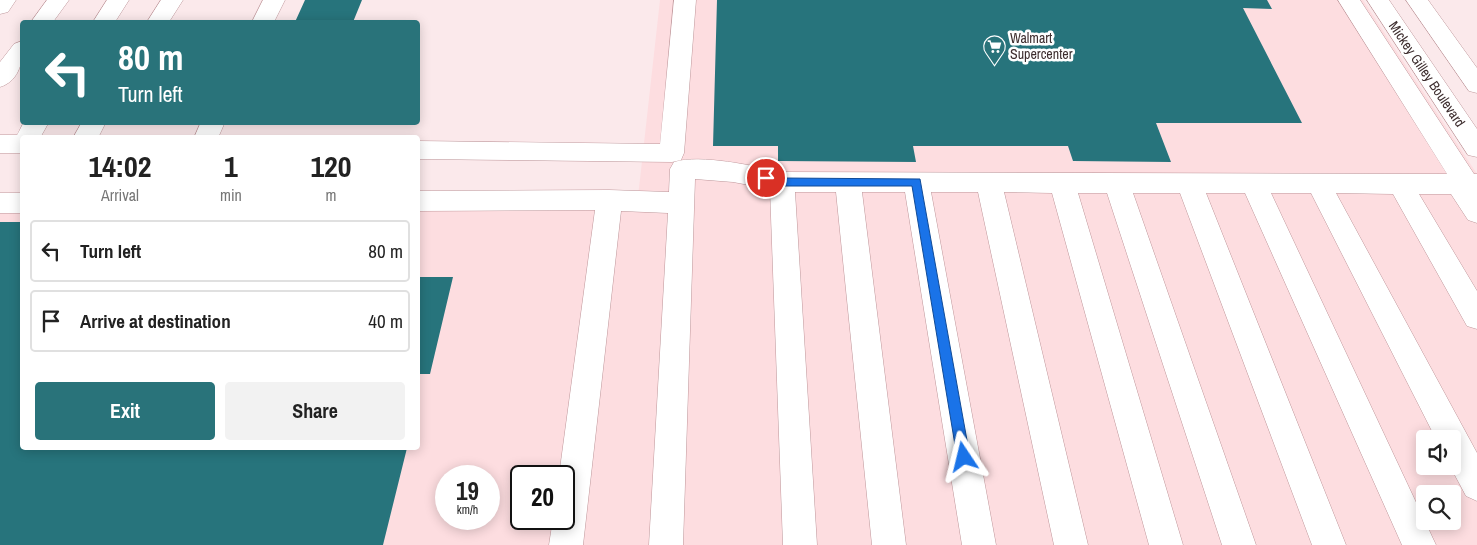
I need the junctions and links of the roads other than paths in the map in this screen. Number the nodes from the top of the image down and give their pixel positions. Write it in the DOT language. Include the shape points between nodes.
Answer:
graph roads {
  1 [pos="5,0"];
  2 [pos="58,0"];
  3 [pos="118,0"];
  4 [pos="172,0"];
  5 [pos="274,0"];
  6 [pos="686,0"];
  7 [pos="1349,0"];
  8 [pos="1378,0"];
  9 [pos="1417,0"];
  10 [pos="0,7"];
  11 [pos="43,20"];
  12 [pos="105,20"];
  13 [pos="159,20"];
  14 [pos="264,20"];
  15 [pos="20,52"];
  16 [pos="0,80"];
  17 [pos="1477,85"];
  18 [pos="0,144"];
  19 [pos="20,144"];
  20 [pos="1477,148"];
  21 [pos="420,150"];
  22 [pos="782,182"];
  23 [pos="848,182"];
  24 [pos="916,182"];
  25 [pos="989,182"];
  26 [pos="1062,183"];
  27 [pos="1117,183"];
  28 [pos="1189,183"];
  29 [pos="1253,183"];
  30 [pos="1318,183"];
  31 [pos="1400,184"];
  32 [pos="1467,184"];
  33 [pos="609,200"];
  34 [pos="420,201"];
  35 [pos="0,203"];
  36 [pos="20,203"];
  37 [pos="682,203"];
  38 [pos="1477,213"];
  39 [pos="1477,317"];
  40 [pos="1477,485"];
  41 [pos="566,545"];
  42 [pos="666,545"];
  43 [pos="800,545"];
  44 [pos="889,545"];
  45 [pos="979,545"];
  46 [pos="1071,545"];
  47 [pos="1166,545"];
  48 [pos="1239,545"];
  49 [pos="1329,545"];
  50 [pos="1419,545"];
  1 -- 10 [label="street"];
  2 -- 11 [label="street"];
  3 -- 12 [label="street"];
  4 -- 13 [label="street"];
  5 -- 14 [label="street"];
  6 -- 21 [label="street" via="672,153"];
  7 -- 32 [label="street"];
  8 -- 20 [label="street, Mickey Gilley Boulevard"];
  9 -- 17 [label="street"];
  15 -- 16 [label="street"];
  18 -- 19 [label="street"];
  22 -- 23 [label="street"];
  22 -- 37 [label="street" via="749,174 683,169"];
  22 -- 43 [label="street"];
  23 -- 24 [label="street"];
  23 -- 44 [label="street"];
  24 -- 25 [label="street"];
  24 -- 45 [label="street"];
  25 -- 26 [label="street"];
  25 -- 46 [label="street"];
  26 -- 27 [label="street"];
  26 -- 47 [label="street"];
  27 -- 28 [label="street"];
  27 -- 48 [label="street"];
  28 -- 29 [label="street"];
  28 -- 49 [label="street"];
  29 -- 30 [label="street"];
  29 -- 50 [label="street"];
  30 -- 31 [label="street"];
  30 -- 40 [label="street"];
  31 -- 32 [label="street"];
  31 -- 39 [label="street"];
  32 -- 38 [label="street"];
  33 -- 34 [label="street"];
  33 -- 37 [label="street"];
  33 -- 41 [label="street"];
  35 -- 36 [label="street"];
  37 -- 42 [label="street"];
}
